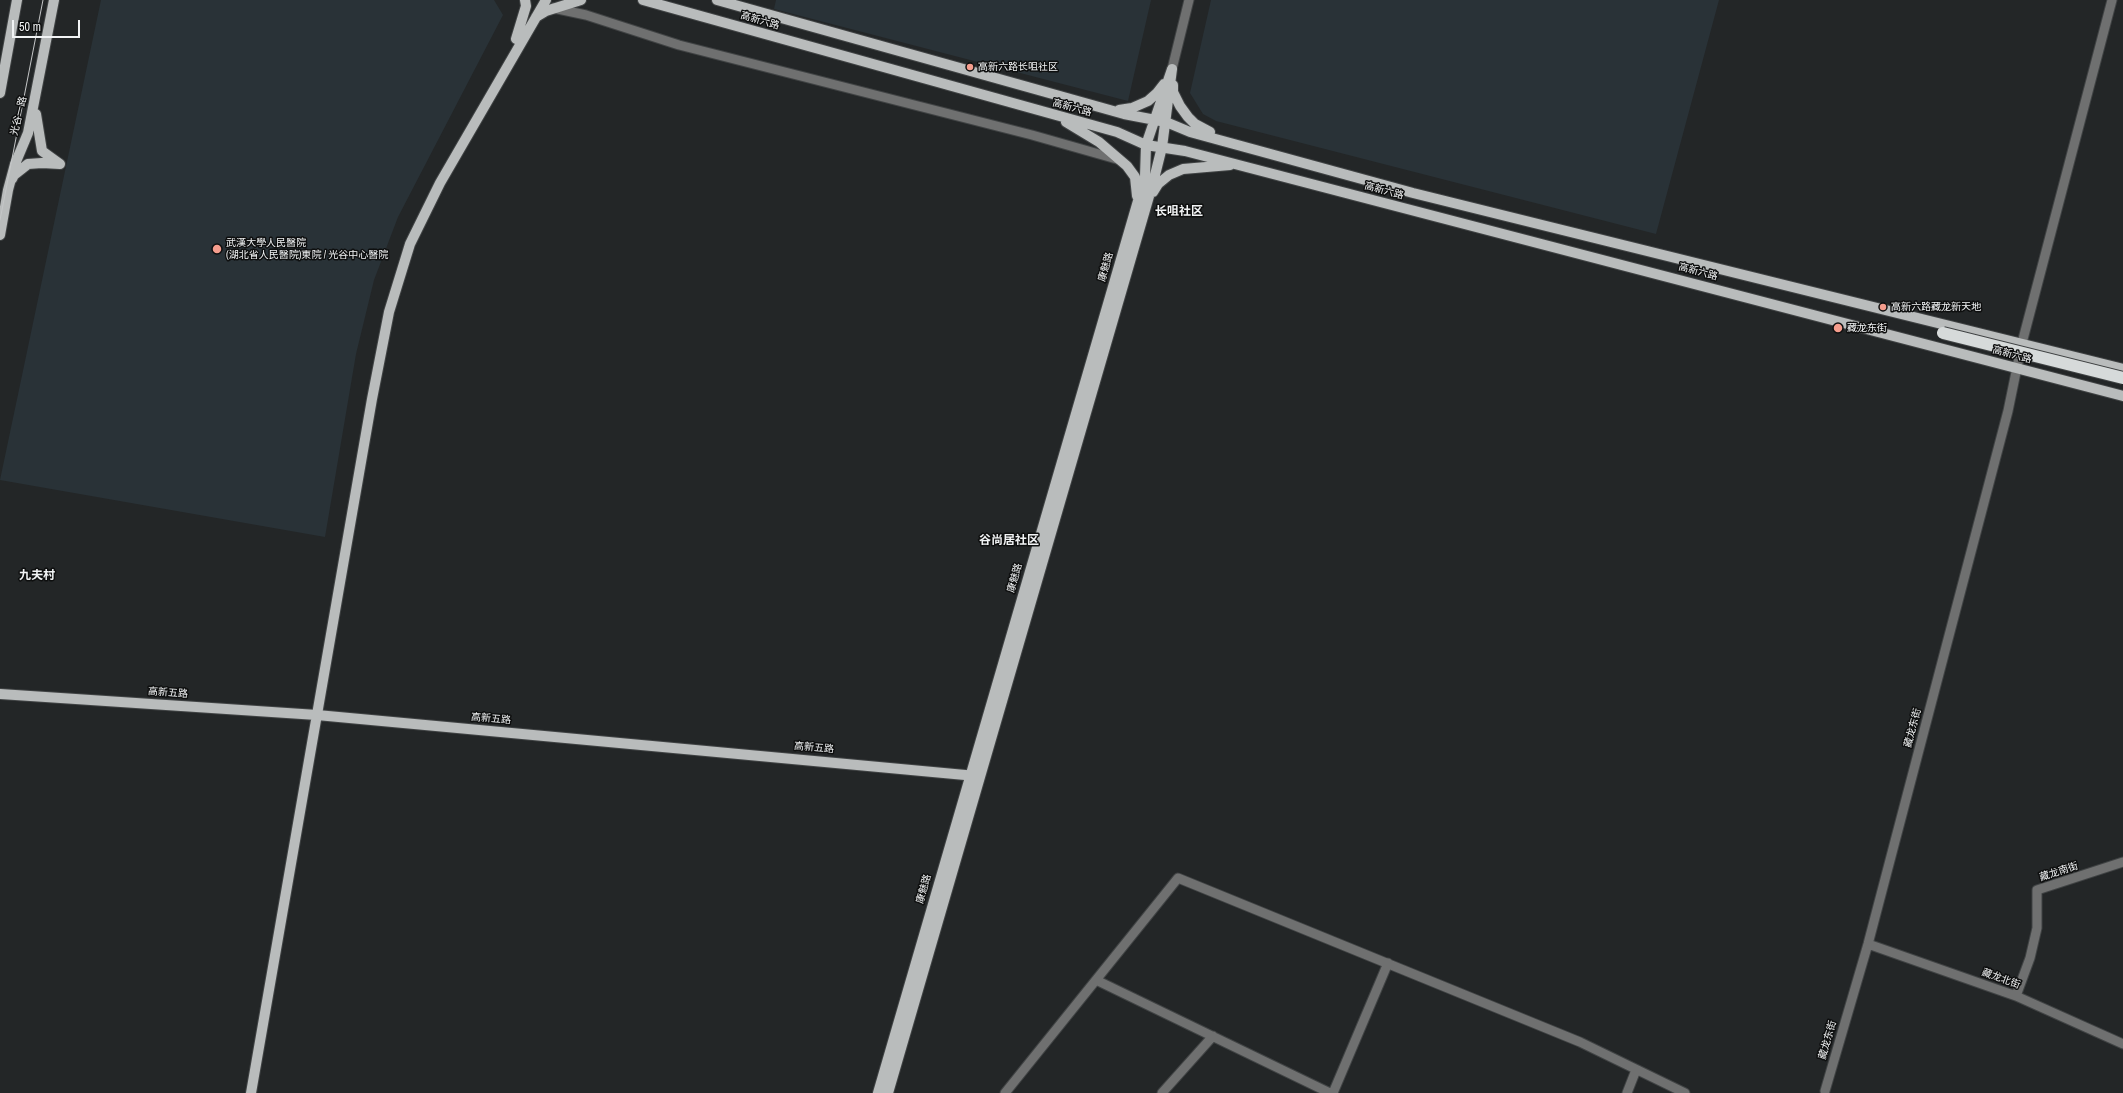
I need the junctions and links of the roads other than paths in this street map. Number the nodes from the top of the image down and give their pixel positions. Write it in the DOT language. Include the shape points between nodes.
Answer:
graph roads {
  1 [pos="17,0"];
  2 [pos="54,0"];
  3 [pos="525,0"];
  4 [pos="538,0"];
  5 [pos="546,0"];
  6 [pos="582,0"];
  7 [pos="639,0"];
  8 [pos="644,0"];
  9 [pos="717,0"];
  10 [pos="1189,0"];
  11 [pos="2112,0"];
  12 [pos="553,8"];
  13 [pos="529,29"];
  14 [pos="516,39"];
  15 [pos="1172,69"];
  16 [pos="1,88"];
  17 [pos="35,105"];
  18 [pos="1112,110"];
  19 [pos="1054,115"];
  20 [pos="1154,120"];
  21 [pos="1166,122"];
  22 [pos="1146,144"];
  23 [pos="1239,145"];
  24 [pos="1162,147"];
  25 [pos="1122,161"];
  26 [pos="1238,165"];
  27 [pos="8,190"];
  28 [pos="1142,203"];
  29 [pos="0,235"];
  30 [pos="1943,333"];
  31 [pos="2022,343"];
  32 [pos="2017,369"];
  33 [pos="2123,369"];
  34 [pos="2123,378"];
  35 [pos="2123,396"];
  36 [pos="0,694"];
  37 [pos="314,714"];
  38 [pos="975,775"];
  39 [pos="2123,862"];
  40 [pos="1868,944"];
  41 [pos="1388,963"];
  42 [pos="1096,980"];
  43 [pos="2016,996"];
  44 [pos="1212,1036"];
  45 [pos="2123,1044"];
  46 [pos="1636,1070"];
  47 [pos="1825,1091"];
  48 [pos="245,1093"];
  49 [pos="251,1093"];
  50 [pos="878,1093"];
  51 [pos="888,1093"];
  52 [pos="1005,1093"];
  53 [pos="1162,1093"];
  54 [pos="1332,1093"];
  55 [pos="1627,1093"];
  56 [pos="1685,1093"];
  1 -- 16 [label="main road"];
  2 -- 17 [label="main road, 光谷一路"];
  3 -- 14 [label="main road" via="526,6"];
  4 -- 14 [label="main road"];
  5 -- 13 [label="main road"];
  6 -- 12 [label="main road"];
  7 -- 8 [label="main road, 高新六路"];
  8 -- 19 [label="main road, 高新六路"];
  9 -- 18 [label="main road, 高新六路"];
  10 -- 15 [label="street, 康魅路"];
  11 -- 31 [label="street, 藏龙东街"];
  12 -- 13 [label="main road" via="537,16"];
  12 -- 25 [label="street" via="586,15 679,45 1032,135"];
  13 -- 37 [label="main road" via="440,183 410,244 389,312"];
  14 -- 37 [label="main road" via="434,180 404,241 383,311 365,398"];
  15 -- 18 [label="main road" via="1157,93 1148,101 1132,108"];
  15 -- 20 [label="main road, 康魅路"];
  15 -- 21 [label="main road, 康魅路"];
  15 -- 23 [label="main road" via="1173,92 1188,117 1205,130"];
  17 -- 27 [label="main road, 光谷一路"];
  17 -- 27 [label="main road" via="42,151 60,164 28,164 14,175"];
  18 -- 20 [label="main road, 高新六路"];
  19 -- 22 [label="main road, 高新六路" via="1117,132"];
  19 -- 25 [label="main road" via="1099,142"];
  20 -- 21 [label="main road, 高新六路"];
  20 -- 22 [label="main road, 康魅路"];
  21 -- 23 [label="main road, 高新六路" via="1190,132"];
  21 -- 24 [label="main road, 康魅路"];
  22 -- 24 [label="main road, 高新六路"];
  22 -- 28 [label="main road, 康魅路"];
  23 -- 31 [label="main road, 高新六路" via="1413,193"];
  24 -- 26 [label="main road, 高新六路"];
  24 -- 28 [label="main road, 康魅路"];
  25 -- 28 [label="main road" via="1135,177"];
  26 -- 28 [label="main road" via="1183,170 1169,175"];
  26 -- 32 [label="main road, 高新六路"];
  27 -- 29 [label="main road, 光谷一路"];
  28 -- 38 [label="main road, 康魅路"];
  30 -- 34 [label="highway, bridge"];
  31 -- 32 [label="street, 藏龙东街"];
  31 -- 33 [label="main road, 高新六路"];
  32 -- 35 [label="main road, 高新六路"];
  32 -- 40 [label="street, 藏龙东街"];
  36 -- 37 [label="main road, 高新五路"];
  37 -- 38 [label="main road, 高新五路"];
  37 -- 48 [label="main road"];
  37 -- 49 [label="main road"];
  38 -- 50 [label="main road, 康魅路"];
  38 -- 51 [label="main road, 康魅路"];
  39 -- 43 [label="street, 藏龙南街" via="2036,890 2037,928 2030,958"];
  40 -- 43 [label="street, 藏龙北街"];
  40 -- 47 [label="street, 藏龙东街"];
  41 -- 42 [label="street" via="1178,878"];
  41 -- 46 [label="street" via="1580,1042"];
  41 -- 54 [label="street"];
  42 -- 44 [label="street"];
  42 -- 52 [label="street"];
  43 -- 45 [label="street, 藏龙北街"];
  44 -- 53 [label="street"];
  44 -- 54 [label="street"];
  46 -- 55 [label="street"];
  46 -- 56 [label="street"];
}
